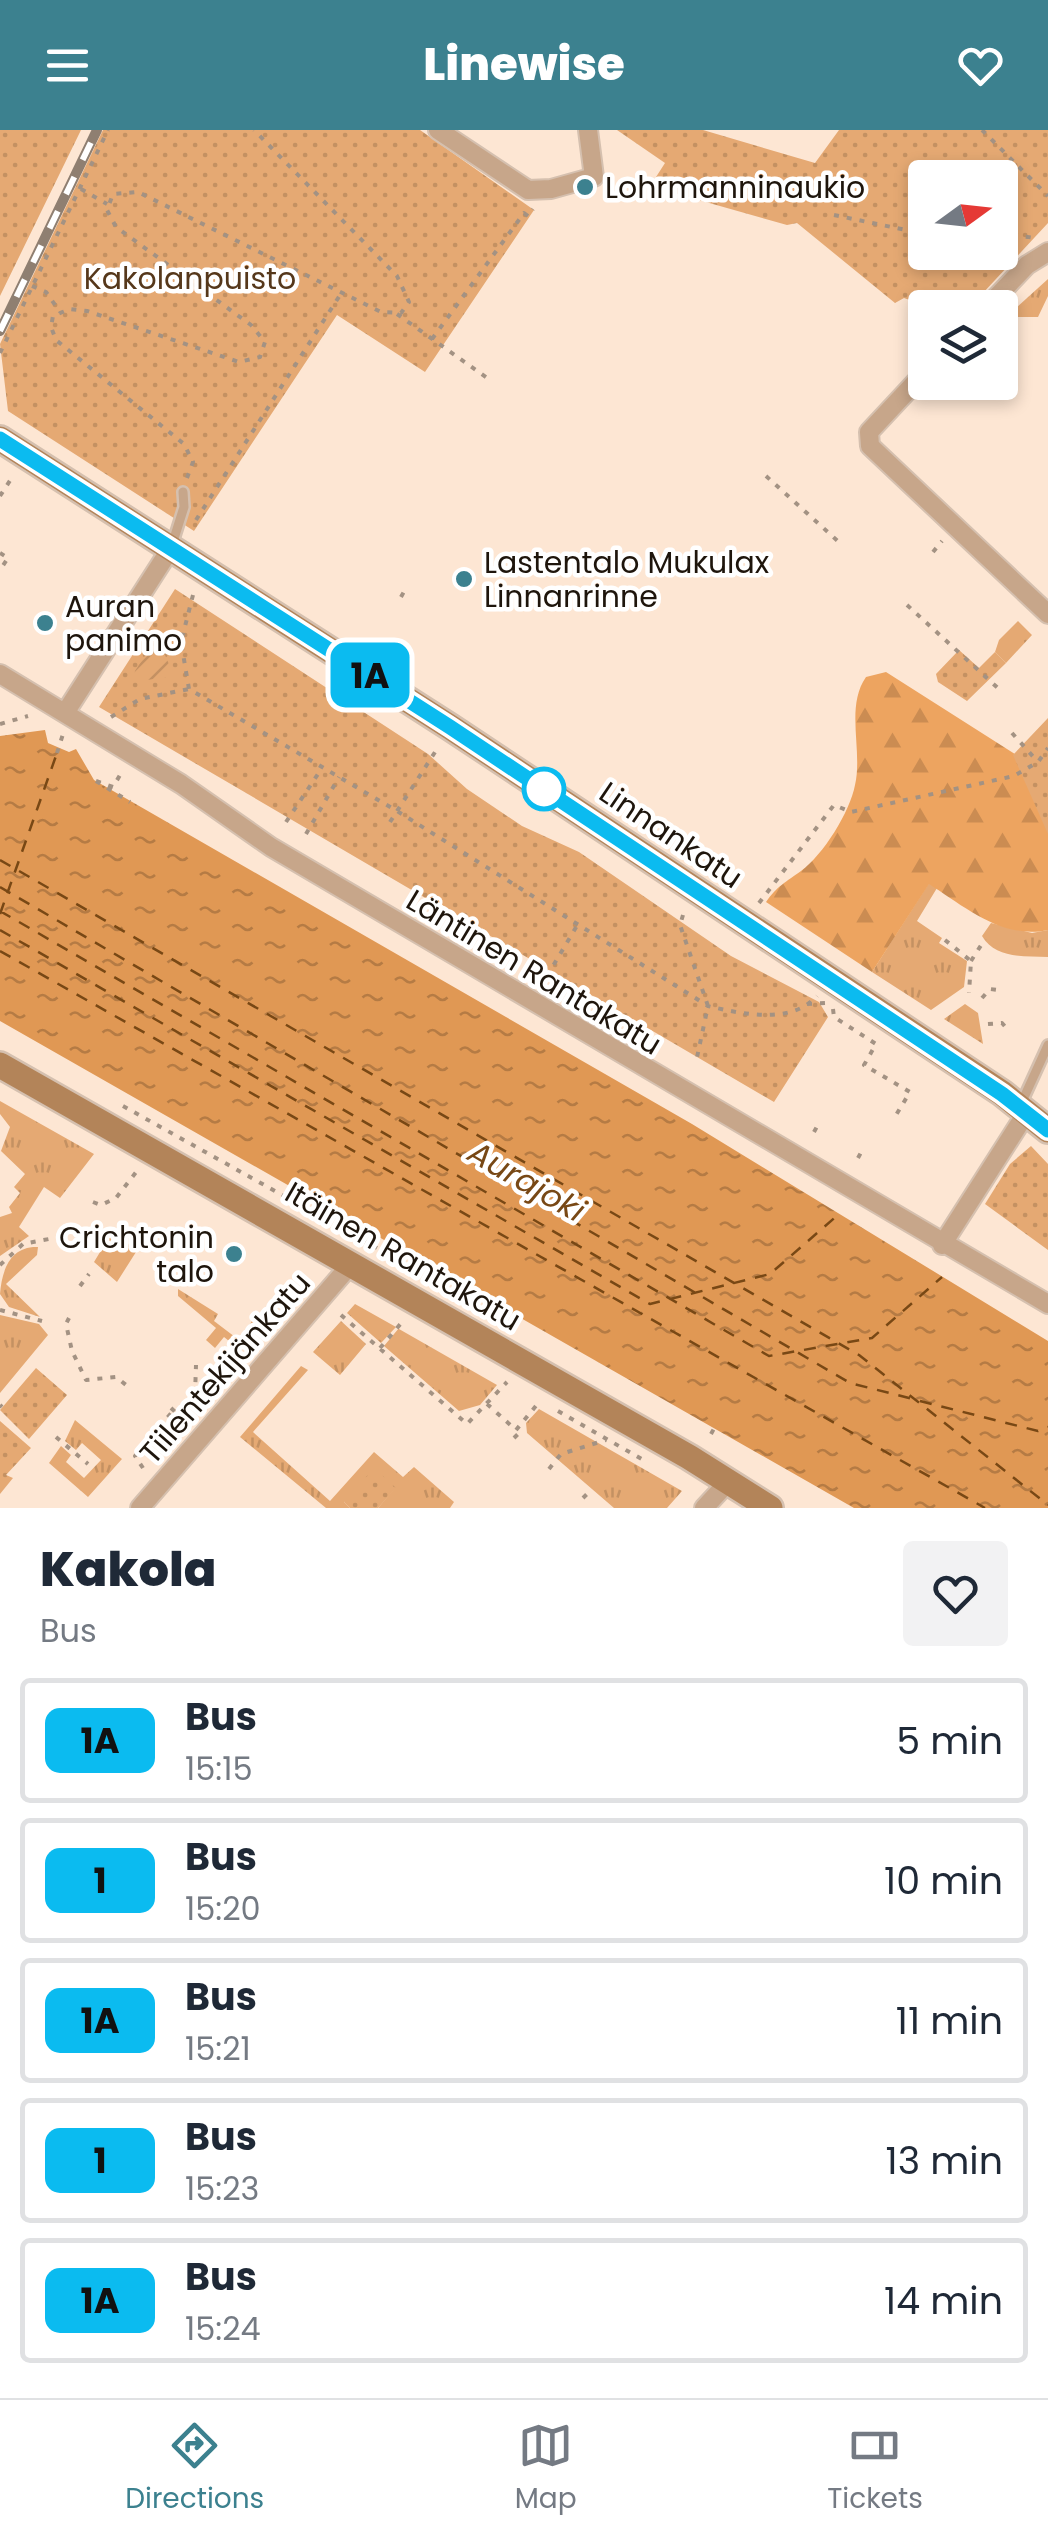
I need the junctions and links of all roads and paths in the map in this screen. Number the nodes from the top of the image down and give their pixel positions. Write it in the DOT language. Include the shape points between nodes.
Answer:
graph roads {
  1 [pos="108,130"];
  2 [pos="254,130"];
  3 [pos="438,130"];
  4 [pos="588,130"];
  5 [pos="982,130"];
  6 [pos="80,188"];
  7 [pos="1048,196"];
  8 [pos="107,204"];
  9 [pos="533,208"];
  10 [pos="834,214"];
  11 [pos="908,230"];
  12 [pos="1018,235"];
  13 [pos="1048,250"];
  14 [pos="32,286"];
  15 [pos="1003,290"];
  16 [pos="342,292"];
  17 [pos="60,312"];
  18 [pos="397,314"];
  19 [pos="432,338"];
  20 [pos="0,353"];
  21 [pos="490,380"];
  22 [pos="908,391"];
  23 [pos="0,438"];
  24 [pos="766,476"];
  25 [pos="11,479"];
  26 [pos="183,492"];
  27 [pos="0,496"];
  28 [pos="179,540"];
  29 [pos="942,541"];
  30 [pos="841,544"];
  31 [pos="933,552"];
  32 [pos="0,553"];
  33 [pos="0,570"];
  34 [pos="406,588"];
  35 [pos="193,595"];
  36 [pos="401,597"];
  37 [pos="908,605"];
  38 [pos="1048,614"];
  39 [pos="0,674"];
  40 [pos="190,689"];
  41 [pos="1000,690"];
  42 [pos="38,713"];
  43 [pos="110,718"];
  44 [pos="61,720"];
  45 [pos="0,724"];
  46 [pos="1012,733"];
  47 [pos="1048,748"];
  48 [pos="437,749"];
  49 [pos="56,753"];
  50 [pos="1038,762"];
  51 [pos="125,766"];
  52 [pos="322,768"];
  53 [pos="339,777"];
  54 [pos="130,802"];
  55 [pos="397,810"];
  56 [pos="286,822"];
  57 [pos="390,822"];
  58 [pos="306,834"];
  59 [pos="759,904"];
  60 [pos="683,915"];
  61 [pos="578,924"];
  62 [pos="985,939"];
  63 [pos="945,940"];
  64 [pos="971,961"];
  65 [pos="546,976"];
  66 [pos="998,990"];
  67 [pos="970,993"];
  68 [pos="818,995"];
  69 [pos="982,998"];
  70 [pos="832,1002"];
  71 [pos="808,1004"];
  72 [pos="708,1006"];
  73 [pos="834,1018"];
  74 [pos="988,1024"];
  75 [pos="1010,1031"];
  76 [pos="1048,1045"];
  77 [pos="696,1062"];
  78 [pos="0,1065"];
  79 [pos="116,1102"];
  80 [pos="1023,1109"];
  81 [pos="893,1120"];
  82 [pos="820,1121"];
  83 [pos="1048,1130"];
  84 [pos="814,1132"];
  85 [pos="864,1146"];
  86 [pos="858,1158"];
  87 [pos="137,1170"];
  88 [pos="93,1202"];
  89 [pos="49,1239"];
  90 [pos="942,1245"];
  91 [pos="402,1262"];
  92 [pos="352,1263"];
  93 [pos="0,1265"];
  94 [pos="89,1274"];
  95 [pos="80,1286"];
  96 [pos="1048,1304"];
  97 [pos="0,1310"];
  98 [pos="341,1315"];
  99 [pos="69,1318"];
  100 [pos="42,1321"];
  101 [pos="403,1322"];
  102 [pos="379,1348"];
  103 [pos="196,1366"];
  104 [pos="507,1382"];
  105 [pos="126,1385"];
  106 [pos="540,1400"];
  107 [pos="487,1404"];
  108 [pos="174,1411"];
  109 [pos="185,1420"];
  110 [pos="520,1433"];
  111 [pos="56,1437"];
  112 [pos="514,1438"];
  113 [pos="607,1440"];
  114 [pos="88,1464"];
  115 [pos="143,1468"];
  116 [pos="549,1469"];
  117 [pos="730,1480"];
  118 [pos="589,1492"];
  119 [pos="583,1498"];
  120 [pos="140,1508"];
  121 [pos="704,1508"];
  122 [pos="770,1508"];
  1 -- 6 [label="path"];
  2 -- 18 [label="path" via="404,284 409,306"];
  3 -- 4 [label="street" via="528,190 594,177"];
  5 -- 7 [label="path"];
  6 -- 8 [label="path"];
  6 -- 14 [label="path"];
  8 -- 16 [label="path" via="116,193 138,192"];
  8 -- 17 [label="path" via="116,227 258,331 264,354 239,362 102,315"];
  9 -- 19 [label="path"];
  10 -- 11 [label="path"];
  12 -- 13 [label="path" via="1036,238"];
  13 -- 15 [label="street"];
  14 -- 17 [label="path" via="46,292"];
  14 -- 20 [label="path"];
  16 -- 18 [label="path"];
  16 -- 28 [label="path"];
  17 -- 26 [label="path" via="50,322 56,340 184,444 192,466"];
  18 -- 19 [label="path"];
  19 -- 21 [label="path"];
  22 -- 38 [label="street" via="867,436 870,446"];
  23 -- 28 [label="street, Linnankatu"];
  24 -- 30 [label="path"];
  25 -- 27 [label="path"];
  26 -- 28 [label="lane"];
  28 -- 44 [label="street"];
  28 -- 80 [label="street, Linnankatu"];
  29 -- 31 [label="path"];
  32 -- 33 [label="path" via="8,558"];
  34 -- 36 [label="path"];
  35 -- 40 [label="path" via="181,642"];
  37 -- 41 [label="path"];
  39 -- 44 [label="street, Läntinen Rantakatu"];
  40 -- 43 [label="path" via="140,699"];
  40 -- 52 [label="path"];
  42 -- 45 [label="path"];
  44 -- 49 [label="path" via="64,734"];
  44 -- 90 [label="street, Läntinen Rantakatu" via="181,784 272,847"];
  46 -- 50 [label="path"];
  47 -- 50 [label="path"];
  48 -- 55 [label="path"];
  50 -- 59 [label="path" via="1014,776 851,812 834,805"];
  51 -- 54 [label="path" via="113,787 95,782"];
  52 -- 53 [label="path"];
  52 -- 56 [label="path"];
  53 -- 55 [label="path"];
  53 -- 58 [label="path"];
  55 -- 57 [label="path"];
  55 -- 61 [label="path"];
  60 -- 72 [label="path" via="680,925"];
  61 -- 65 [label="path"];
  61 -- 72 [label="path"];
  62 -- 64 [label="path"];
  63 -- 64 [label="path"];
  64 -- 67 [label="path"];
  66 -- 69 [label="path"];
  68 -- 71 [label="path"];
  70 -- 71 [label="path"];
  71 -- 72 [label="path" via="761,1015"];
  72 -- 77 [label="path"];
  73 -- 81 [label="path" via="876,1044 864,1064 910,1092"];
  74 -- 75 [label="path"];
  76 -- 80 [label="lane"];
  78 -- 92 [label="street, Itäinen Rantakatu"];
  79 -- 91 [label="path"];
  80 -- 83 [label="street, Linnankatu"];
  80 -- 90 [label="street"];
  82 -- 84 [label="path"];
  85 -- 86 [label="path"];
  87 -- 88 [label="path" via="116,1198"];
  89 -- 93 [label="path" via="23,1244"];
  90 -- 96 [label="street, Läntinen Rantakatu"];
  92 -- 117 [label="street, Itäinen Rantakatu"];
  92 -- 120 [label="street, Tiilentekijänkatu"];
  94 -- 95 [label="path"];
  97 -- 100 [label="path"];
  98 -- 102 [label="path"];
  99 -- 105 [label="path" via="72,1351 86,1380 116,1377"];
  101 -- 102 [label="path"];
  102 -- 107 [label="path" via="464,1427"];
  103 -- 108 [label="path" via="195,1395"];
  104 -- 107 [label="path"];
  106 -- 107 [label="path" via="516,1430"];
  108 -- 109 [label="path"];
  108 -- 115 [label="path" via="135,1456"];
  110 -- 112 [label="path"];
  111 -- 114 [label="path"];
  113 -- 116 [label="path" via="561,1454"];
  117 -- 121 [label="street"];
  117 -- 122 [label="street, Itäinen Rantakatu"];
  118 -- 119 [label="path"];
}
